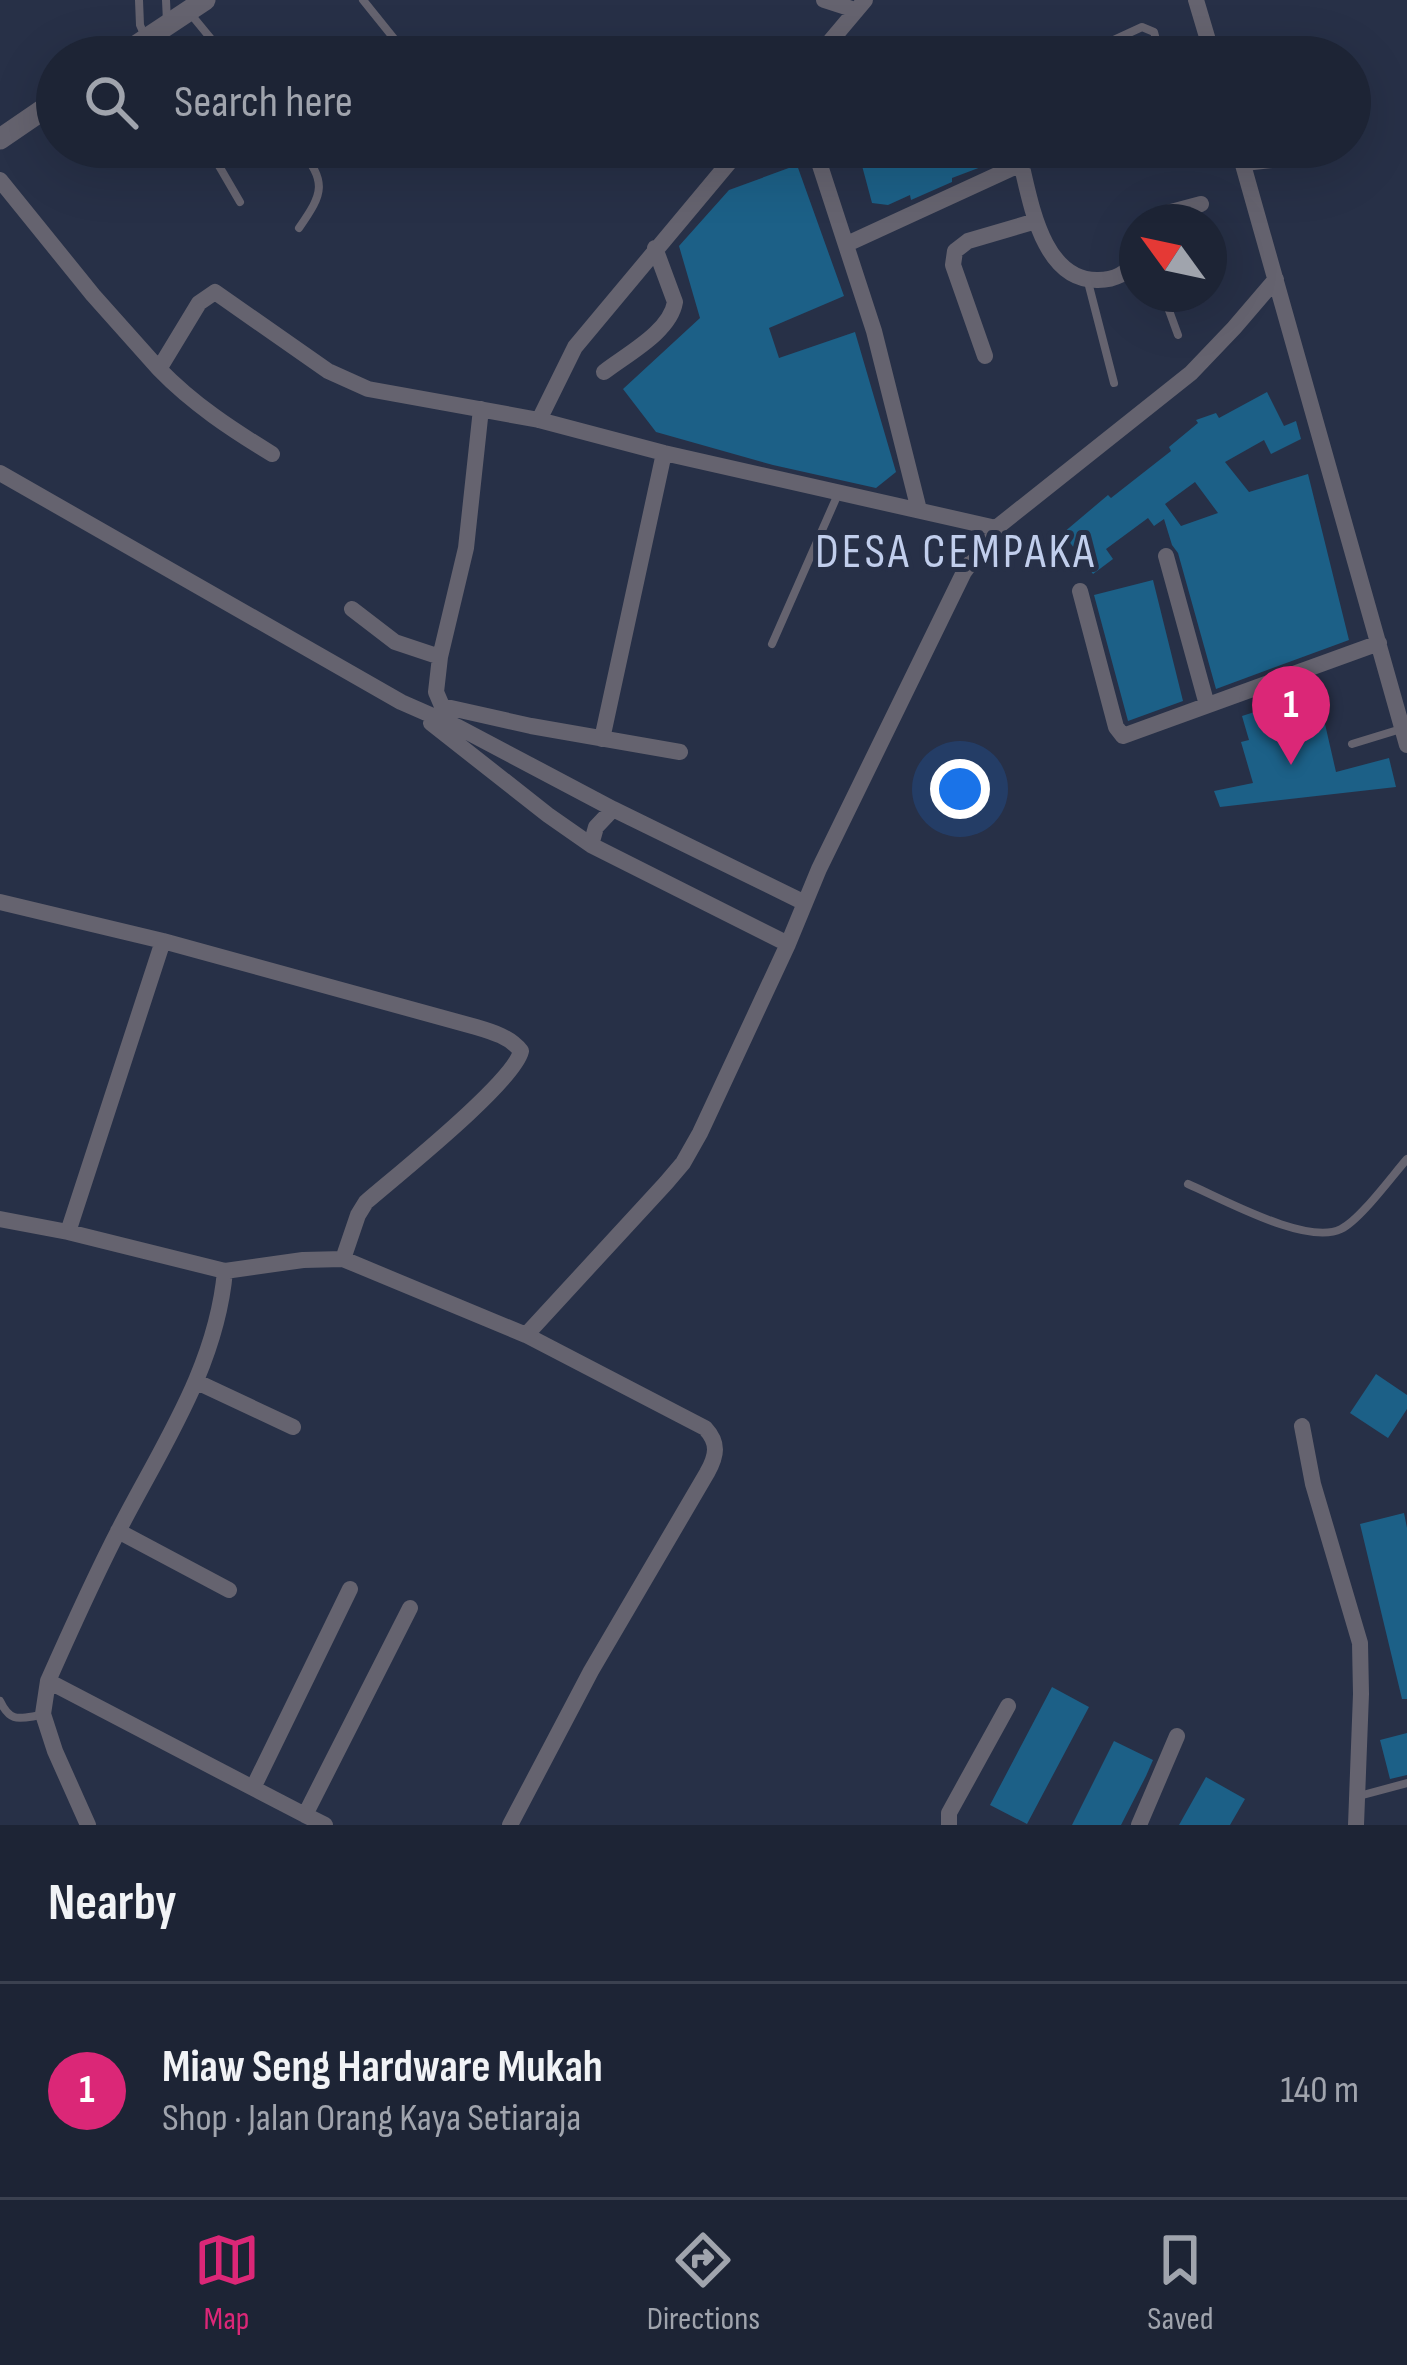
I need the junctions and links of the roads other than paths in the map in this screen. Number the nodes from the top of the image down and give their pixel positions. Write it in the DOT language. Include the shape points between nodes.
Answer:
graph roads {
  1 [pos="139,0"];
  2 [pos="166,0"];
  3 [pos="363,0"];
  4 [pos="824,0"];
  5 [pos="1196,0"];
  6 [pos="860,5"];
  7 [pos="196,6"];
  8 [pos="168,24"];
  9 [pos="144,36"];
  10 [pos="158,36"];
  11 [pos="214,36"];
  12 [pos="394,36"];
  13 [pos="834,36"];
  14 [pos="1122,36"];
  15 [pos="1155,36"];
  16 [pos="1207,36"];
  17 [pos="36,114"];
  18 [pos="0,138"];
  19 [pos="220,168"];
  20 [pos="311,168"];
  21 [pos="724,168"];
  22 [pos="821,168"];
  23 [pos="1010,168"];
  24 [pos="1022,168"];
  25 [pos="1245,168"];
  26 [pos="0,180"];
  27 [pos="240,202"];
  28 [pos="1036,221"];
  29 [pos="299,228"];
  30 [pos="847,244"];
  31 [pos="655,248"];
  32 [pos="1119,276"];
  33 [pos="1276,279"];
  34 [pos="1088,280"];
  35 [pos="1170,312"];
  36 [pos="1178,335"];
  37 [pos="985,356"];
  38 [pos="159,369"];
  39 [pos="604,372"];
  40 [pos="1114,383"];
  41 [pos="481,409"];
  42 [pos="539,420"];
  43 [pos="664,453"];
  44 [pos="272,454"];
  45 [pos="0,472"];
  46 [pos="839,492"];
  47 [pos="919,510"];
  48 [pos="996,527"];
  49 [pos="1166,556"];
  50 [pos="1080,592"];
  51 [pos="352,609"];
  52 [pos="1379,643"];
  53 [pos="772,644"];
  54 [pos="440,658"];
  55 [pos="401,702"];
  56 [pos="1207,705"];
  57 [pos="1405,737"];
  58 [pos="602,739"];
  59 [pos="1352,744"];
  60 [pos="680,752"];
  61 [pos="613,809"];
  62 [pos="591,845"];
  63 [pos="0,902"];
  64 [pos="805,902"];
  65 [pos="164,941"];
  66 [pos="788,944"];
  67 [pos="1407,1159"];
  68 [pos="1395,1174"];
  69 [pos="1407,1179"];
  70 [pos="1188,1184"];
  71 [pos="0,1220"];
  72 [pos="68,1232"];
  73 [pos="343,1259"];
  74 [pos="225,1271"];
  75 [pos="526,1335"];
  76 [pos="197,1382"];
  77 [pos="1302,1426"];
  78 [pos="293,1427"];
  79 [pos="118,1531"];
  80 [pos="350,1589"];
  81 [pos="229,1590"];
  82 [pos="410,1608"];
  83 [pos="48,1681"];
  84 [pos="0,1701"];
  85 [pos="1008,1706"];
  86 [pos="44,1714"];
  87 [pos="1177,1736"];
  88 [pos="1407,1783"];
  89 [pos="253,1788"];
  90 [pos="1358,1796"];
  91 [pos="305,1815"];
  92 [pos="88,1825"];
  93 [pos="325,1825"];
  94 [pos="510,1825"];
  95 [pos="950,1825"];
  96 [pos="1139,1825"];
  97 [pos="1356,1825"];
  1 -- 9 [label="lane"];
  2 -- 8 [label="lane"];
  3 -- 12 [label="lane"];
  4 -- 6 [label="street"];
  5 -- 16 [label="street"];
  6 -- 13 [label="street"];
  7 -- 8 [label="street"];
  7 -- 11 [label="lane"];
  8 -- 10 [label="street"];
  14 -- 15 [label="lane" via="1142,27"];
  17 -- 18 [label="street"];
  19 -- 27 [label="lane"];
  20 -- 29 [label="lane" via="321,184 318,199"];
  21 -- 31 [label="street"];
  22 -- 30 [label="street"];
  23 -- 30 [label="street"];
  24 -- 28 [label="street"];
  25 -- 33 [label="street"];
  26 -- 38 [label="street"];
  28 -- 34 [label="street" via="1054,256"];
  28 -- 37 [label="street" via="955,251"];
  30 -- 47 [label="street"];
  31 -- 39 [label="street" via="674,311"];
  31 -- 42 [label="street" via="575,347"];
  32 -- 34 [label="street"];
  33 -- 48 [label="street" via="1191,373"];
  33 -- 52 [label="street"];
  34 -- 40 [label="lane"];
  35 -- 36 [label="lane"];
  38 -- 41 [label="street" via="199,303 215,292 348,382"];
  38 -- 44 [label="street"];
  41 -- 42 [label="street"];
  41 -- 54 [label="street" via="466,548"];
  42 -- 43 [label="street"];
  43 -- 46 [label="street"];
  43 -- 58 [label="street"];
  45 -- 55 [label="street"];
  46 -- 47 [label="street"];
  46 -- 53 [label="lane"];
  47 -- 48 [label="street"];
  48 -- 64 [label="street" via="964,572"];
  49 -- 56 [label="street"];
  50 -- 56 [label="street" via="1119,733"];
  51 -- 54 [label="street" via="395,642"];
  52 -- 56 [label="street"];
  52 -- 57 [label="street"];
  54 -- 58 [label="street" via="442,706"];
  55 -- 61 [label="street"];
  55 -- 62 [label="street"];
  57 -- 59 [label="lane"];
  58 -- 60 [label="street"];
  61 -- 62 [label="street"];
  61 -- 64 [label="street"];
  62 -- 66 [label="street"];
  63 -- 65 [label="street"];
  64 -- 66 [label="street"];
  65 -- 72 [label="street"];
  65 -- 73 [label="street" via="489,1030 521,1051 467,1114 366,1202"];
  66 -- 75 [label="street" via="683,1163"];
  67 -- 68 [label="lane"];
  68 -- 69 [label="lane"];
  68 -- 70 [label="lane" via="1346,1227 1328,1233 1299,1232"];
  71 -- 72 [label="street"];
  72 -- 74 [label="street"];
  73 -- 74 [label="street"];
  73 -- 75 [label="street"];
  74 -- 76 [label="street" via="217,1328"];
  75 -- 94 [label="street" via="704,1428 716,1451"];
  76 -- 78 [label="street"];
  76 -- 79 [label="street"];
  77 -- 90 [label="street" via="1360,1642"];
  79 -- 81 [label="street"];
  79 -- 83 [label="street"];
  80 -- 89 [label="street"];
  82 -- 91 [label="street"];
  83 -- 86 [label="street"];
  83 -- 89 [label="street"];
  84 -- 86 [label="lane" via="14,1718"];
  85 -- 95 [label="street" via="949,1813"];
  86 -- 92 [label="street"];
  87 -- 96 [label="street"];
  88 -- 90 [label="lane"];
  89 -- 91 [label="street"];
  90 -- 97 [label="street"];
  91 -- 93 [label="street"];
}
